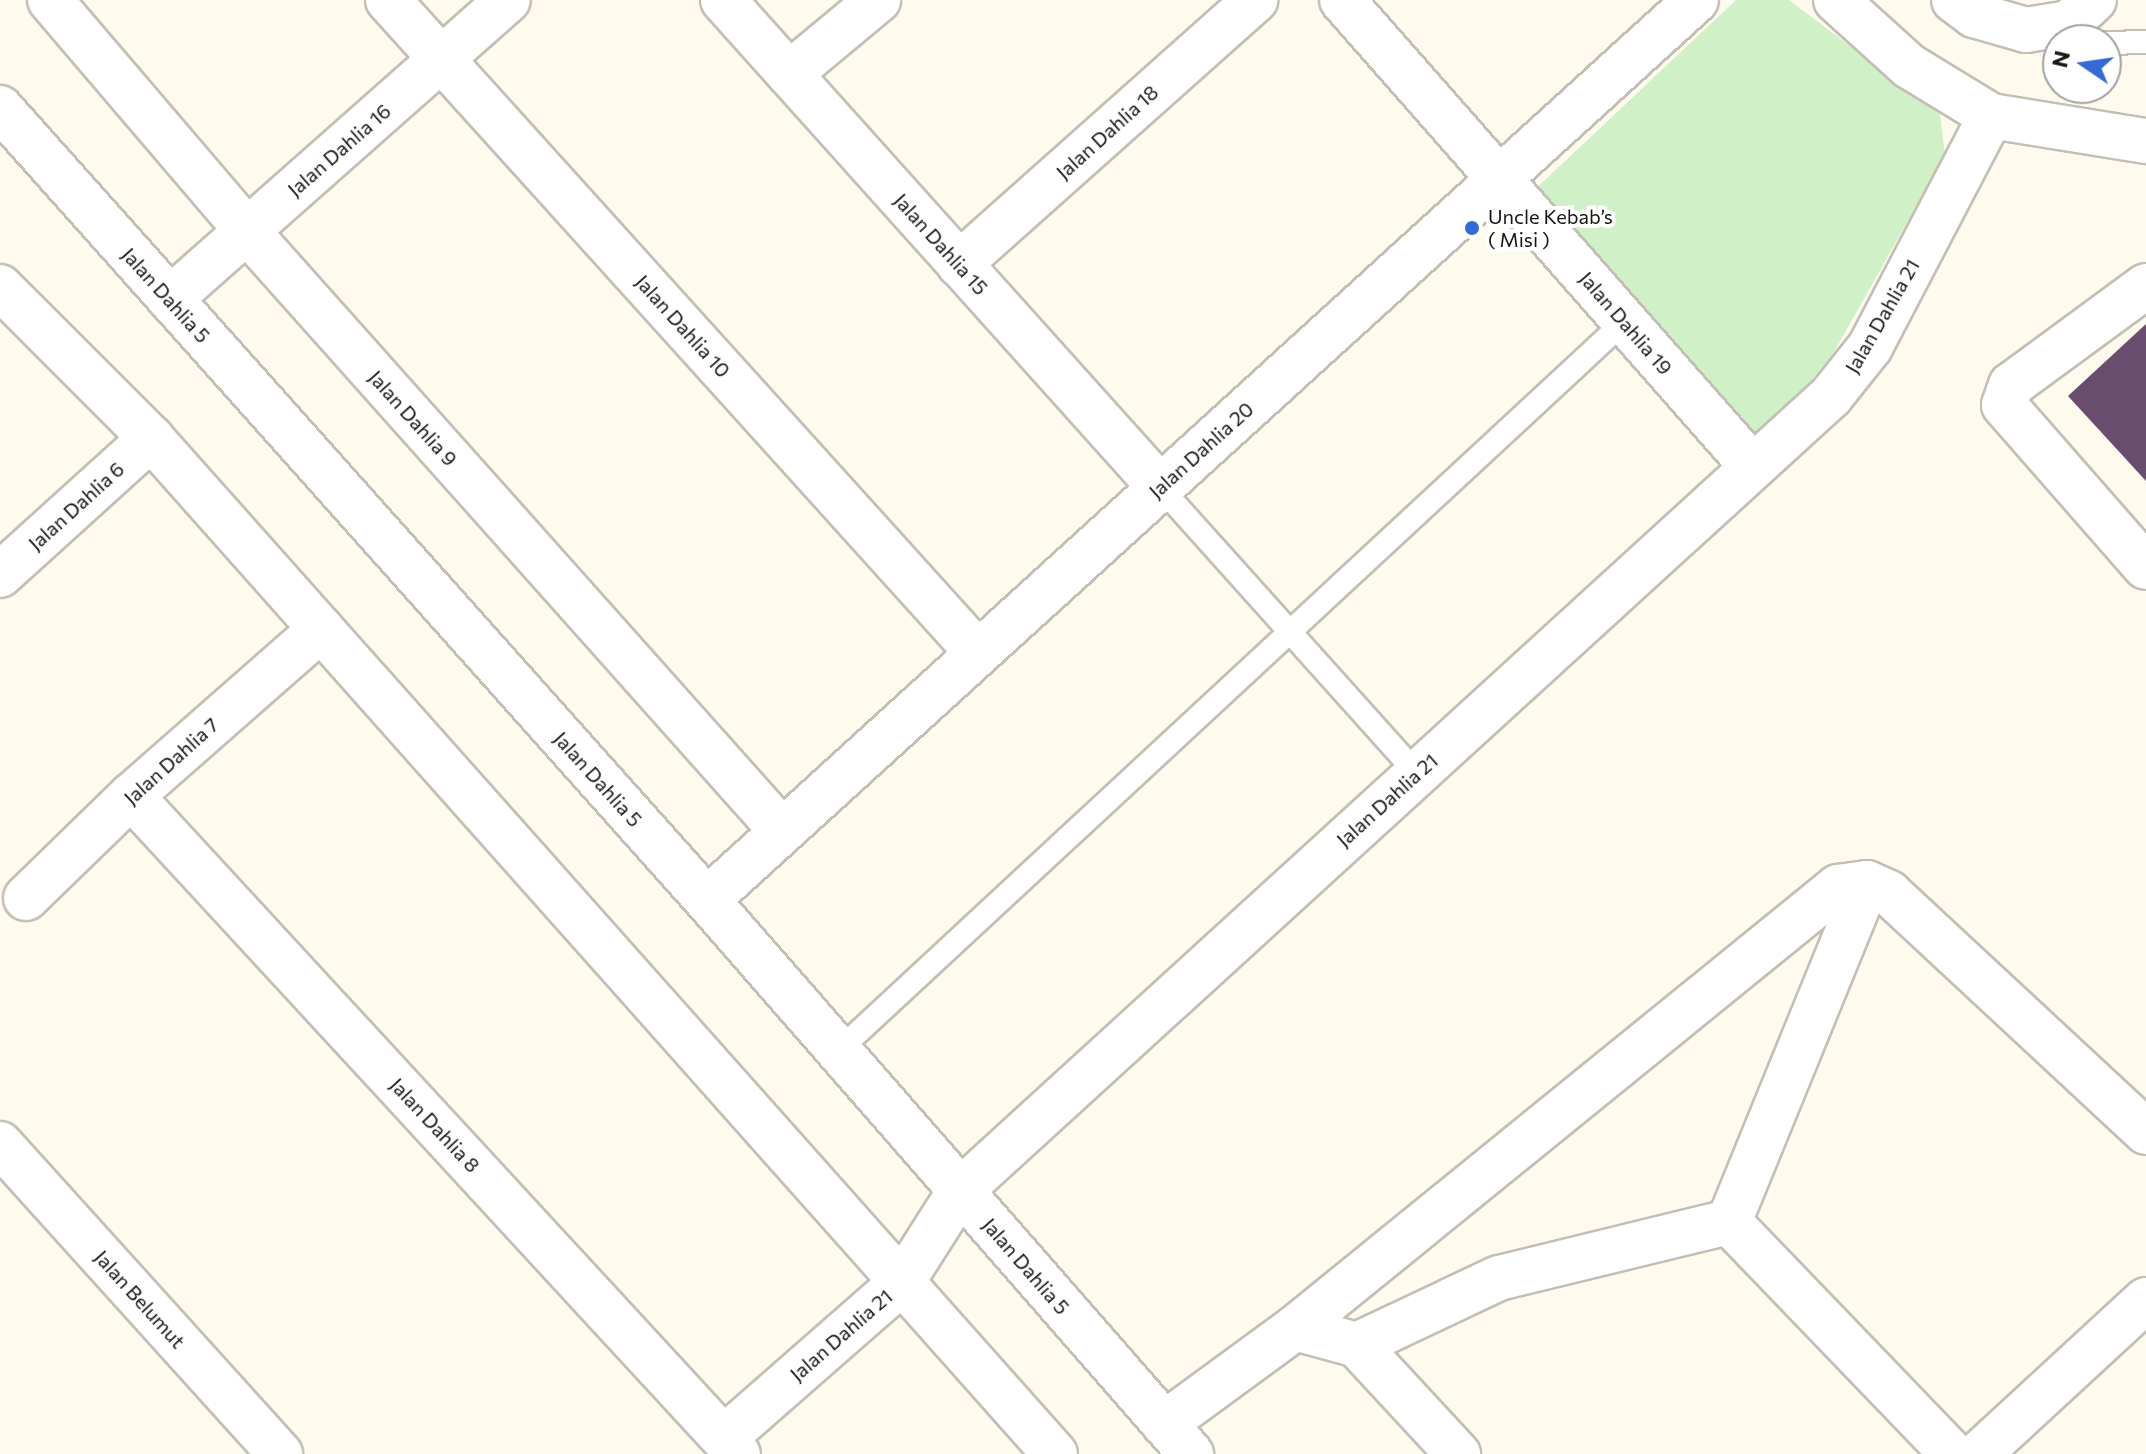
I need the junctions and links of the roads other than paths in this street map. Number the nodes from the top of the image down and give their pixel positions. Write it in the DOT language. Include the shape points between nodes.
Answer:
graph roads {
  1 [pos="50,0"];
  2 [pos="388,0"];
  3 [pos="508,0"];
  4 [pos="723,0"];
  5 [pos="878,0"];
  6 [pos="1255,0"];
  7 [pos="1342,0"];
  8 [pos="1836,0"];
  9 [pos="1954,0"];
  10 [pos="1684,4"];
  11 [pos="2042,29"];
  12 [pos="2122,35"];
  13 [pos="2146,42"];
  14 [pos="442,59"];
  15 [pos="789,74"];
  16 [pos="0,108"];
  17 [pos="1991,116"];
  18 [pos="2146,141"];
  19 [pos="1499,179"];
  20 [pos="247,231"];
  21 [pos="959,264"];
  22 [pos="2146,286"];
  23 [pos="0,287"];
  24 [pos="170,299"];
  25 [pos="1625,321"];
  26 [pos="151,438"];
  27 [pos="1752,466"];
  28 [pos="1160,487"];
  29 [pos="2146,567"];
  30 [pos="0,575"];
  31 [pos="321,629"];
  32 [pos="1290,633"];
  33 [pos="978,653"];
  34 [pos="1417,773"];
  35 [pos="131,796"];
  36 [pos="782,831"];
  37 [pos="1867,883"];
  38 [pos="26,898"];
  39 [pos="707,900"];
  40 [pos="838,1051"];
  41 [pos="2146,1132"];
  42 [pos="0,1144"];
  43 [pos="960,1191"];
  44 [pos="1729,1222"];
  45 [pos="902,1282"];
  46 [pos="2146,1300"];
  47 [pos="1295,1328"];
  48 [pos="1357,1345"];
  49 [pos="1178,1439"];
  50 [pos="731,1446"];
  51 [pos="280,1454"];
  52 [pos="1055,1454"];
  53 [pos="1458,1454"];
  54 [pos="1952,1454"];
  55 [pos="1979,1454"];
  1 -- 20 [label="street, Jalan Dahlia 9"];
  2 -- 14 [label="street, Jalan Dahlia 10"];
  3 -- 14 [label="street, Jalan Dahlia 16"];
  4 -- 15 [label="street, Jalan Dahlia 15"];
  5 -- 15 [label="street"];
  6 -- 21 [label="street, Jalan Dahlia 18"];
  7 -- 19 [label="street, Jalan Dahlia 19"];
  8 -- 17 [label="street" via="1909,66"];
  9 -- 11 [label="street" via="1974,15 2026,30"];
  10 -- 19 [label="street, Jalan Dahlia 20"];
  12 -- 13 [label="lane"];
  14 -- 20 [label="street, Jalan Dahlia 16"];
  14 -- 33 [label="street, Jalan Dahlia 10"];
  15 -- 21 [label="street, Jalan Dahlia 15"];
  16 -- 24 [label="street, Jalan Dahlia 5"];
  17 -- 18 [label="street"];
  17 -- 27 [label="street, Jalan Dahlia 21" via="1854,371"];
  19 -- 25 [label="street, Jalan Dahlia 19"];
  19 -- 28 [label="street, Jalan Dahlia 20"];
  20 -- 24 [label="street, Jalan Dahlia 16"];
  20 -- 36 [label="street, Jalan Dahlia 9"];
  21 -- 28 [label="street, Jalan Dahlia 15"];
  22 -- 29 [label="street" via="2011,385 2004,405"];
  23 -- 26 [label="street"];
  24 -- 39 [label="street, Jalan Dahlia 5"];
  25 -- 27 [label="street, Jalan Dahlia 19"];
  25 -- 32 [label="lane"];
  26 -- 30 [label="street, Jalan Dahlia 6"];
  26 -- 31 [label="street"];
  27 -- 34 [label="street, Jalan Dahlia 21"];
  28 -- 32 [label="lane"];
  28 -- 33 [label="street, Jalan Dahlia 20"];
  31 -- 35 [label="street, Jalan Dahlia 7"];
  31 -- 45 [label="street"];
  32 -- 34 [label="lane"];
  32 -- 40 [label="lane"];
  33 -- 36 [label="street, Jalan Dahlia 20"];
  34 -- 43 [label="street, Jalan Dahlia 21"];
  35 -- 38 [label="street, Jalan Dahlia 7"];
  35 -- 50 [label="street, Jalan Dahlia 8"];
  36 -- 39 [label="street, Jalan Dahlia 20"];
  37 -- 41 [label="street" via="1889,893"];
  37 -- 44 [label="street"];
  37 -- 47 [label="street" via="1838,887"];
  39 -- 40 [label="street, Jalan Dahlia 5"];
  40 -- 43 [label="street, Jalan Dahlia 5"];
  42 -- 51 [label="street, Jalan Belumut"];
  43 -- 45 [label="street, Jalan Dahlia 21"];
  43 -- 49 [label="street, Jalan Dahlia 5"];
  44 -- 48 [label="street" via="1499,1278"];
  44 -- 54 [label="street"];
  45 -- 50 [label="street, Jalan Dahlia 21"];
  45 -- 52 [label="street"];
  46 -- 55 [label="street"];
  47 -- 48 [label="street"];
  47 -- 49 [label="street"];
  48 -- 53 [label="street"];
}
